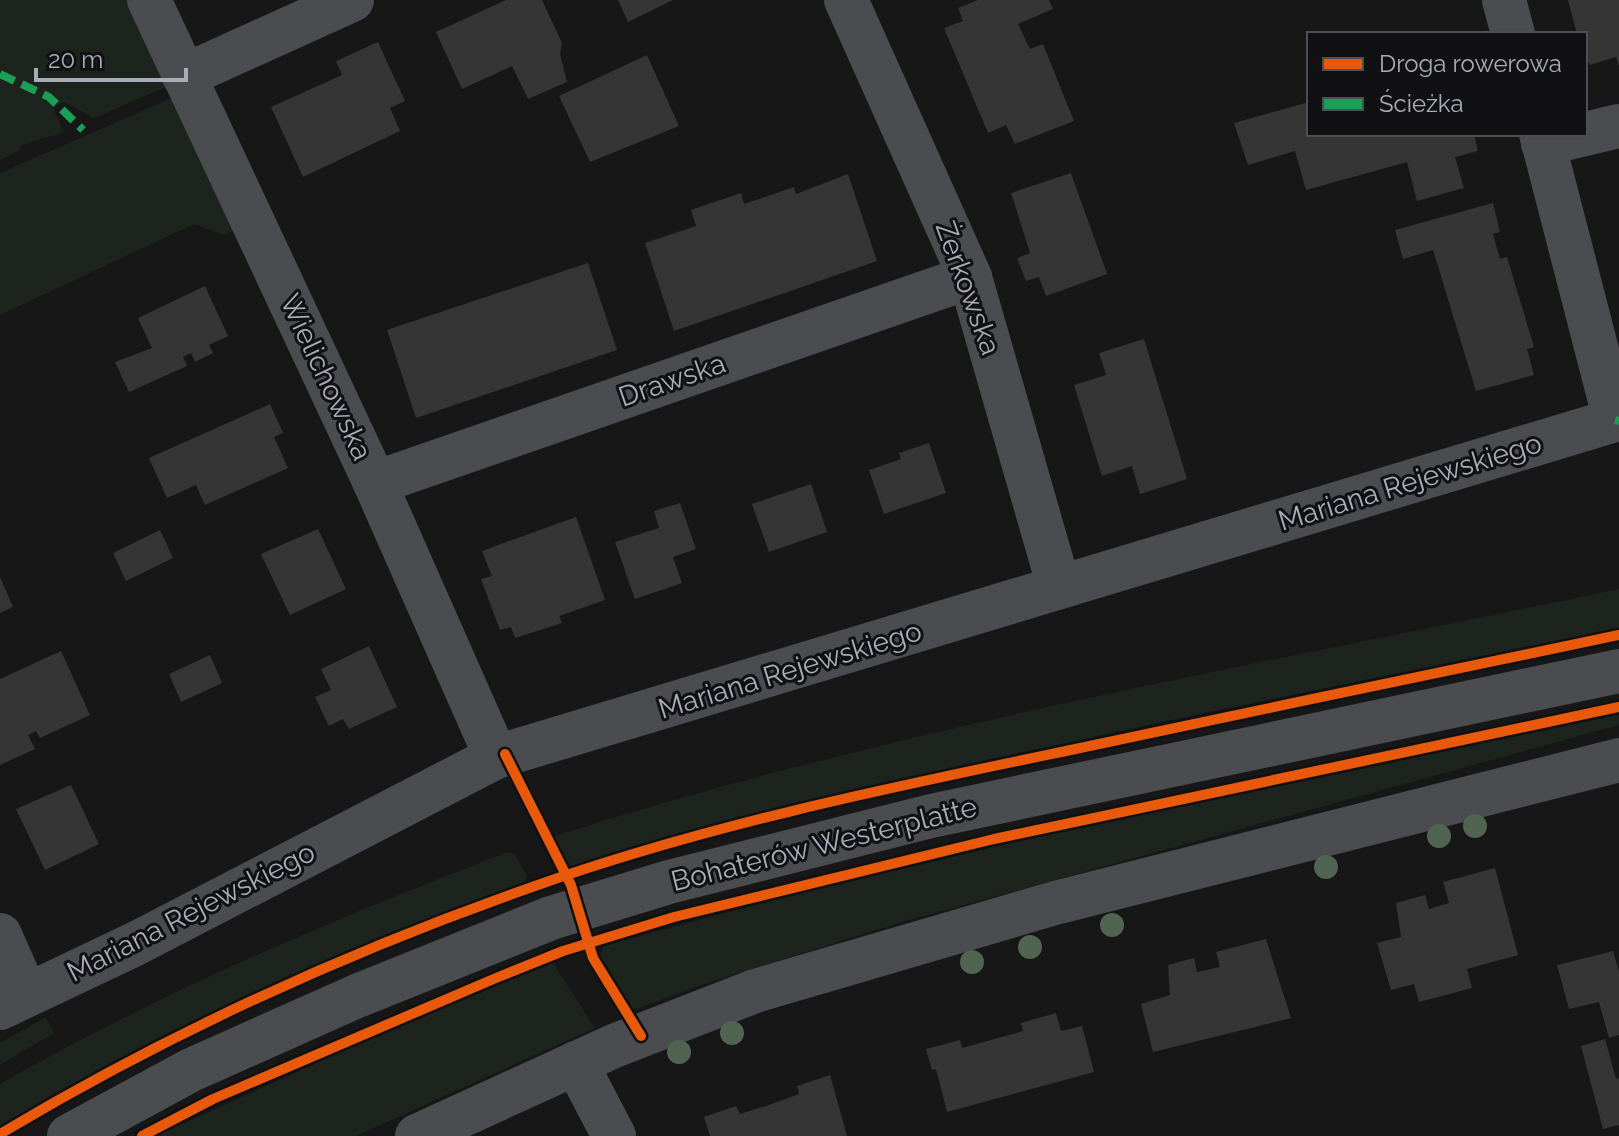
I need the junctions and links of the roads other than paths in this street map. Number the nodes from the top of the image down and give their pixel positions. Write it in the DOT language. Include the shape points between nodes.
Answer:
graph roads {
  1 [pos="149,0"];
  2 [pos="352,0"];
  3 [pos="846,0"];
  4 [pos="1504,0"];
  5 [pos="1512,32"];
  6 [pos="184,76"];
  7 [pos="1619,126"];
  8 [pos="1587,131"];
  9 [pos="1542,139"];
  10 [pos="970,277"];
  11 [pos="375,483"];
  12 [pos="1059,587"];
  13 [pos="1619,671"];
  14 [pos="496,757"];
  15 [pos="1619,760"];
  16 [pos="0,935"];
  17 [pos="13,1001"];
  18 [pos="576,1063"];
  19 [pos="69,1136"];
  20 [pos="417,1136"];
  21 [pos="614,1136"];
  1 -- 6 [label="street, Wielichowska"];
  2 -- 6 [label="street"];
  3 -- 10 [label="street, Żerkowska"];
  4 -- 5 [label="street"];
  6 -- 11 [label="street, Wielichowska"];
  7 -- 8 [label="street"];
  9 -- 12 [label="street, Mariana Rejewskiego" via="1615,420"];
  10 -- 11 [label="street, Drawska"];
  10 -- 12 [label="street, Żerkowska"];
  11 -- 14 [label="street, Wielichowska"];
  12 -- 14 [label="street, Mariana Rejewskiego"];
  13 -- 19 [label="street, Bohaterów Westerplatte" via="931,816 623,895 500,937 357,996 191,1070"];
  14 -- 17 [label="street, Mariana Rejewskiego" via="135,944"];
  15 -- 18 [label="street" via="1055,903 755,991"];
  16 -- 17 [label="street"];
  18 -- 20 [label="street"];
  18 -- 21 [label="street"];
}
